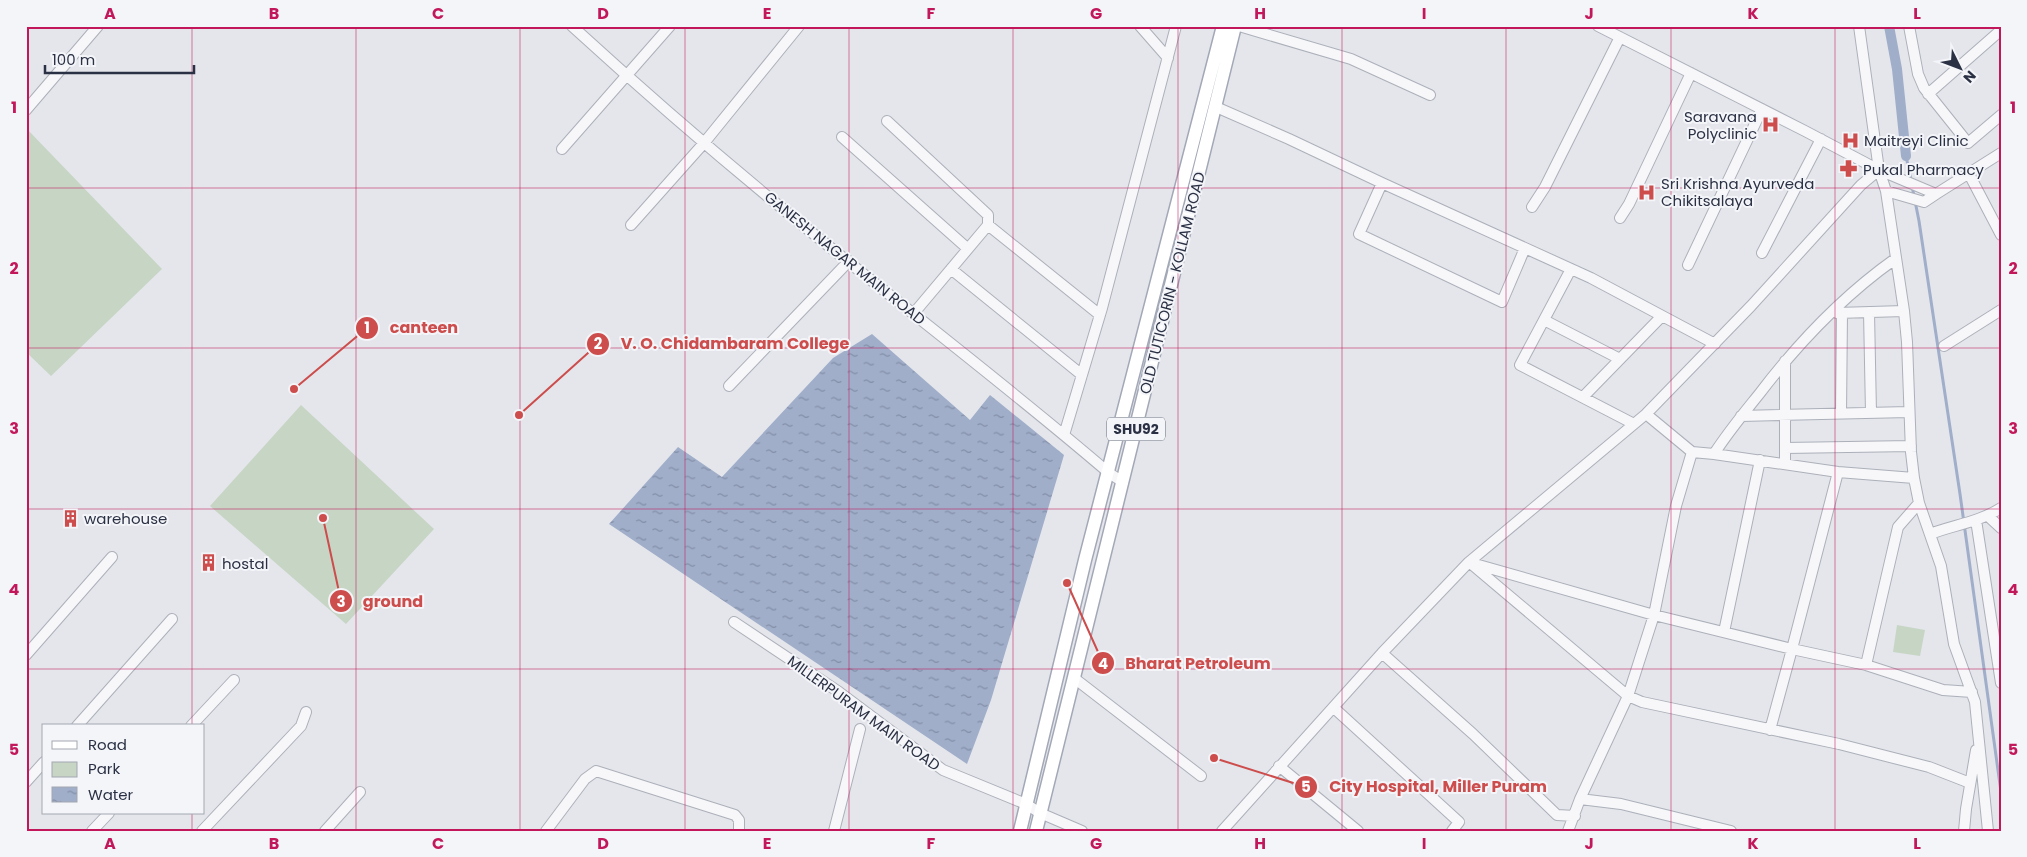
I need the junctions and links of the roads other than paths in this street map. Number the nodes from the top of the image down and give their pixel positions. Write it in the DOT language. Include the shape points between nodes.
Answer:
graph roads {
  1 [pos="98,26"];
  2 [pos="572,26"];
  3 [pos="670,26"];
  4 [pos="799,26"];
  5 [pos="1140,26"];
  6 [pos="1176,26"];
  7 [pos="1223,26"];
  8 [pos="1235,26"];
  9 [pos="1239,26"];
  10 [pos="1598,26"];
  11 [pos="1859,26"];
  12 [pos="1909,26"];
  13 [pos="2001,30"];
  14 [pos="1620,37"];
  15 [pos="1168,58"];
  16 [pos="1691,73"];
  17 [pos="626,75"];
  18 [pos="1928,94"];
  19 [pos="1430,95"];
  20 [pos="1216,107"];
  21 [pos="1762,109"];
  22 [pos="26,110"];
  23 [pos="2001,115"];
  24 [pos="886,120"];
  25 [pos="842,137"];
  26 [pos="1821,139"];
  27 [pos="704,143"];
  28 [pos="562,149"];
  29 [pos="2001,153"];
  30 [pos="1879,170"];
  31 [pos="1969,174"];
  32 [pos="1382,183"];
  33 [pos="1886,190"];
  34 [pos="1936,194"];
  35 [pos="1532,206"];
  36 [pos="1620,218"];
  37 [pos="631,225"];
  38 [pos="988,225"];
  39 [pos="2000,232"];
  40 [pos="967,248"];
  41 [pos="1524,248"];
  42 [pos="1762,253"];
  43 [pos="1895,259"];
  44 [pos="849,261"];
  45 [pos="1688,265"];
  46 [pos="951,269"];
  47 [pos="1571,269"];
  48 [pos="2001,310"];
  49 [pos="1904,311"];
  50 [pos="1869,312"];
  51 [pos="914,313"];
  52 [pos="1842,313"];
  53 [pos="1830,314"];
  54 [pos="1100,315"];
  55 [pos="1662,316"];
  56 [pos="1544,320"];
  57 [pos="1714,344"];
  58 [pos="1944,346"];
  59 [pos="1620,359"];
  60 [pos="1785,361"];
  61 [pos="1082,375"];
  62 [pos="728,386"];
  63 [pos="1583,398"];
  64 [pos="1909,412"];
  65 [pos="1871,413"];
  66 [pos="1646,414"];
  67 [pos="1841,414"];
  68 [pos="1784,415"];
  69 [pos="1741,416"];
  70 [pos="1634,424"];
  71 [pos="1064,435"];
  72 [pos="1911,446"];
  73 [pos="1785,448"];
  74 [pos="1692,452"];
  75 [pos="1714,454"];
  76 [pos="1760,460"];
  77 [pos="1785,464"];
  78 [pos="1838,472"];
  79 [pos="1109,474"];
  80 [pos="1914,478"];
  81 [pos="1123,482"];
  82 [pos="1919,502"];
  83 [pos="2001,508"];
  84 [pos="1988,516"];
  85 [pos="1972,522"];
  86 [pos="2001,528"];
  87 [pos="1930,534"];
  88 [pos="112,557"];
  89 [pos="1469,562"];
  90 [pos="1654,615"];
  91 [pos="172,619"];
  92 [pos="734,622"];
  93 [pos="1724,632"];
  94 [pos="1792,650"];
  95 [pos="1382,653"];
  96 [pos="26,655"];
  97 [pos="1866,665"];
  98 [pos="1074,678"];
  99 [pos="234,680"];
  100 [pos="2001,683"];
  101 [pos="1972,692"];
  102 [pos="1628,696"];
  103 [pos="1334,708"];
  104 [pos="306,712"];
  105 [pos="78,724"];
  106 [pos="192,724"];
  107 [pos="860,729"];
  108 [pos="1770,730"];
  109 [pos="1979,736"];
  110 [pos="42,764"];
  111 [pos="1279,766"];
  112 [pos="1201,776"];
  113 [pos="26,782"];
  114 [pos="1970,783"];
  115 [pos="360,792"];
  116 [pos="1580,799"];
  117 [pos="1026,804"];
  118 [pos="1040,812"];
  119 [pos="108,814"];
  120 [pos="1575,816"];
  121 [pos="1709,828"];
  122 [pos="92,831"];
  123 [pos="202,831"];
  124 [pos="324,831"];
  125 [pos="546,831"];
  126 [pos="739,831"];
  127 [pos="834,831"];
  128 [pos="1020,831"];
  129 [pos="1036,831"];
  130 [pos="1082,831"];
  131 [pos="1222,831"];
  132 [pos="1358,831"];
  133 [pos="1452,831"];
  134 [pos="1568,831"];
  135 [pos="1731,831"];
  136 [pos="1964,831"];
  137 [pos="1988,831"];
  1 -- 22 [label="street"];
  2 -- 17 [label="street, GANESH NAGAR MAIN ROAD"];
  3 -- 17 [label="street"];
  4 -- 27 [label="street"];
  5 -- 15 [label="street"];
  6 -- 15 [label="street"];
  7 -- 79 [label="main road"];
  8 -- 20 [label="main road, OLD TUTICORIN - KOLLAM ROAD / SHU92"];
  9 -- 19 [label="street" via="1350,59"];
  10 -- 14 [label="street"];
  11 -- 30 [label="street"];
  12 -- 18 [label="street" via="1918,74"];
  13 -- 18 [label="street"];
  14 -- 16 [label="street"];
  14 -- 35 [label="street" via="1545,187"];
  15 -- 54 [label="street"];
  16 -- 21 [label="street"];
  16 -- 36 [label="street" via="1630,204"];
  17 -- 27 [label="street, GANESH NAGAR MAIN ROAD"];
  17 -- 28 [label="street"];
  18 -- 23 [label="street" via="1968,143"];
  20 -- 32 [label="street"];
  20 -- 81 [label="main road, OLD TUTICORIN - KOLLAM ROAD / SHU92"];
  21 -- 26 [label="street"];
  21 -- 45 [label="street"];
  24 -- 38 [label="street" via="988,215"];
  25 -- 40 [label="street"];
  26 -- 30 [label="street"];
  26 -- 42 [label="street"];
  27 -- 37 [label="street"];
  27 -- 44 [label="street, GANESH NAGAR MAIN ROAD"];
  29 -- 31 [label="street"];
  30 -- 33 [label="street"];
  30 -- 34 [label="street"];
  30 -- 57 [label="street" via="1861,185"];
  31 -- 34 [label="street"];
  31 -- 39 [label="street"];
  32 -- 41 [label="street"];
  32 -- 41 [label="street" via="1359,234 1502,302"];
  33 -- 34 [label="street" via="1924,202"];
  33 -- 43 [label="street"];
  38 -- 40 [label="street"];
  38 -- 54 [label="street"];
  40 -- 46 [label="street"];
  41 -- 47 [label="street"];
  43 -- 49 [label="street"];
  43 -- 53 [label="street" via="1863,281"];
  44 -- 51 [label="street, GANESH NAGAR MAIN ROAD"];
  44 -- 62 [label="street"];
  46 -- 51 [label="street"];
  46 -- 61 [label="street"];
  47 -- 55 [label="street"];
  47 -- 56 [label="street"];
  48 -- 58 [label="street"];
  49 -- 50 [label="street"];
  49 -- 64 [label="street"];
  50 -- 52 [label="street"];
  50 -- 65 [label="street"];
  51 -- 71 [label="street, GANESH NAGAR MAIN ROAD"];
  52 -- 53 [label="street"];
  52 -- 67 [label="street"];
  53 -- 60 [label="street"];
  54 -- 61 [label="street"];
  55 -- 57 [label="street"];
  55 -- 59 [label="street"];
  56 -- 59 [label="street"];
  56 -- 63 [label="street" via="1520,365"];
  57 -- 66 [label="street"];
  59 -- 63 [label="street"];
  60 -- 68 [label="street"];
  60 -- 69 [label="street"];
  61 -- 71 [label="street"];
  63 -- 70 [label="street"];
  64 -- 65 [label="street"];
  64 -- 72 [label="street"];
  65 -- 67 [label="street"];
  66 -- 70 [label="street"];
  66 -- 74 [label="street"];
  67 -- 68 [label="street"];
  68 -- 69 [label="street"];
  68 -- 73 [label="street"];
  69 -- 75 [label="street"];
  70 -- 89 [label="street"];
  71 -- 79 [label="street, GANESH NAGAR MAIN ROAD"];
  72 -- 73 [label="street"];
  72 -- 80 [label="street"];
  73 -- 77 [label="street"];
  74 -- 75 [label="street"];
  74 -- 90 [label="street" via="1676,506"];
  75 -- 76 [label="street"];
  76 -- 77 [label="street"];
  76 -- 93 [label="street"];
  77 -- 78 [label="street"];
  78 -- 80 [label="street"];
  78 -- 94 [label="street"];
  79 -- 81 [label="street, GANESH NAGAR MAIN ROAD"];
  79 -- 117 [label="main road"];
  80 -- 82 [label="street"];
  81 -- 98 [label="main road, OLD TUTICORIN - KOLLAM ROAD / SHU92"];
  82 -- 87 [label="street"];
  82 -- 97 [label="street" via="1898,527"];
  83 -- 84 [label="street"];
  84 -- 85 [label="street"];
  84 -- 86 [label="street"];
  85 -- 87 [label="street"];
  85 -- 100 [label="street"];
  87 -- 101 [label="street" via="1941,566 1954,644"];
  88 -- 96 [label="street"];
  89 -- 90 [label="street"];
  89 -- 95 [label="street"];
  89 -- 102 [label="street"];
  90 -- 93 [label="street"];
  90 -- 102 [label="street"];
  91 -- 105 [label="street"];
  92 -- 117 [label="street, MILLERPURAM MAIN ROAD" via="839,692 943,770"];
  93 -- 94 [label="street"];
  94 -- 97 [label="street"];
  94 -- 108 [label="street"];
  95 -- 103 [label="street"];
  95 -- 120 [label="street" via="1557,815"];
  97 -- 101 [label="street" via="1943,690"];
  98 -- 112 [label="street"];
  98 -- 118 [label="main road, OLD TUTICORIN - KOLLAM ROAD / SHU92"];
  99 -- 106 [label="street"];
  101 -- 109 [label="street"];
  102 -- 108 [label="street" via="1642,702"];
  102 -- 116 [label="street"];
  103 -- 111 [label="street"];
  103 -- 133 [label="street" via="1459,822"];
  104 -- 123 [label="street" via="302,726"];
  107 -- 127 [label="street"];
  108 -- 114 [label="street" via="1929,767"];
  109 -- 114 [label="street"];
  109 -- 137 [label="street"];
  110 -- 113 [label="street"];
  111 -- 131 [label="street"];
  111 -- 132 [label="street"];
  114 -- 136 [label="street"];
  115 -- 124 [label="street"];
  116 -- 120 [label="street"];
  116 -- 121 [label="street" via="1621,804"];
  117 -- 118 [label="street, MILLERPURAM MAIN ROAD"];
  117 -- 128 [label="main road"];
  118 -- 129 [label="main road, OLD TUTICORIN - KOLLAM ROAD / SHU92"];
  118 -- 130 [label="street, MILLERPURAM MAIN ROAD"];
  119 -- 122 [label="street"];
  120 -- 134 [label="street"];
  121 -- 135 [label="street"];
  125 -- 126 [label="street" via="585,779 596,771 735,815 739,820"];
}
